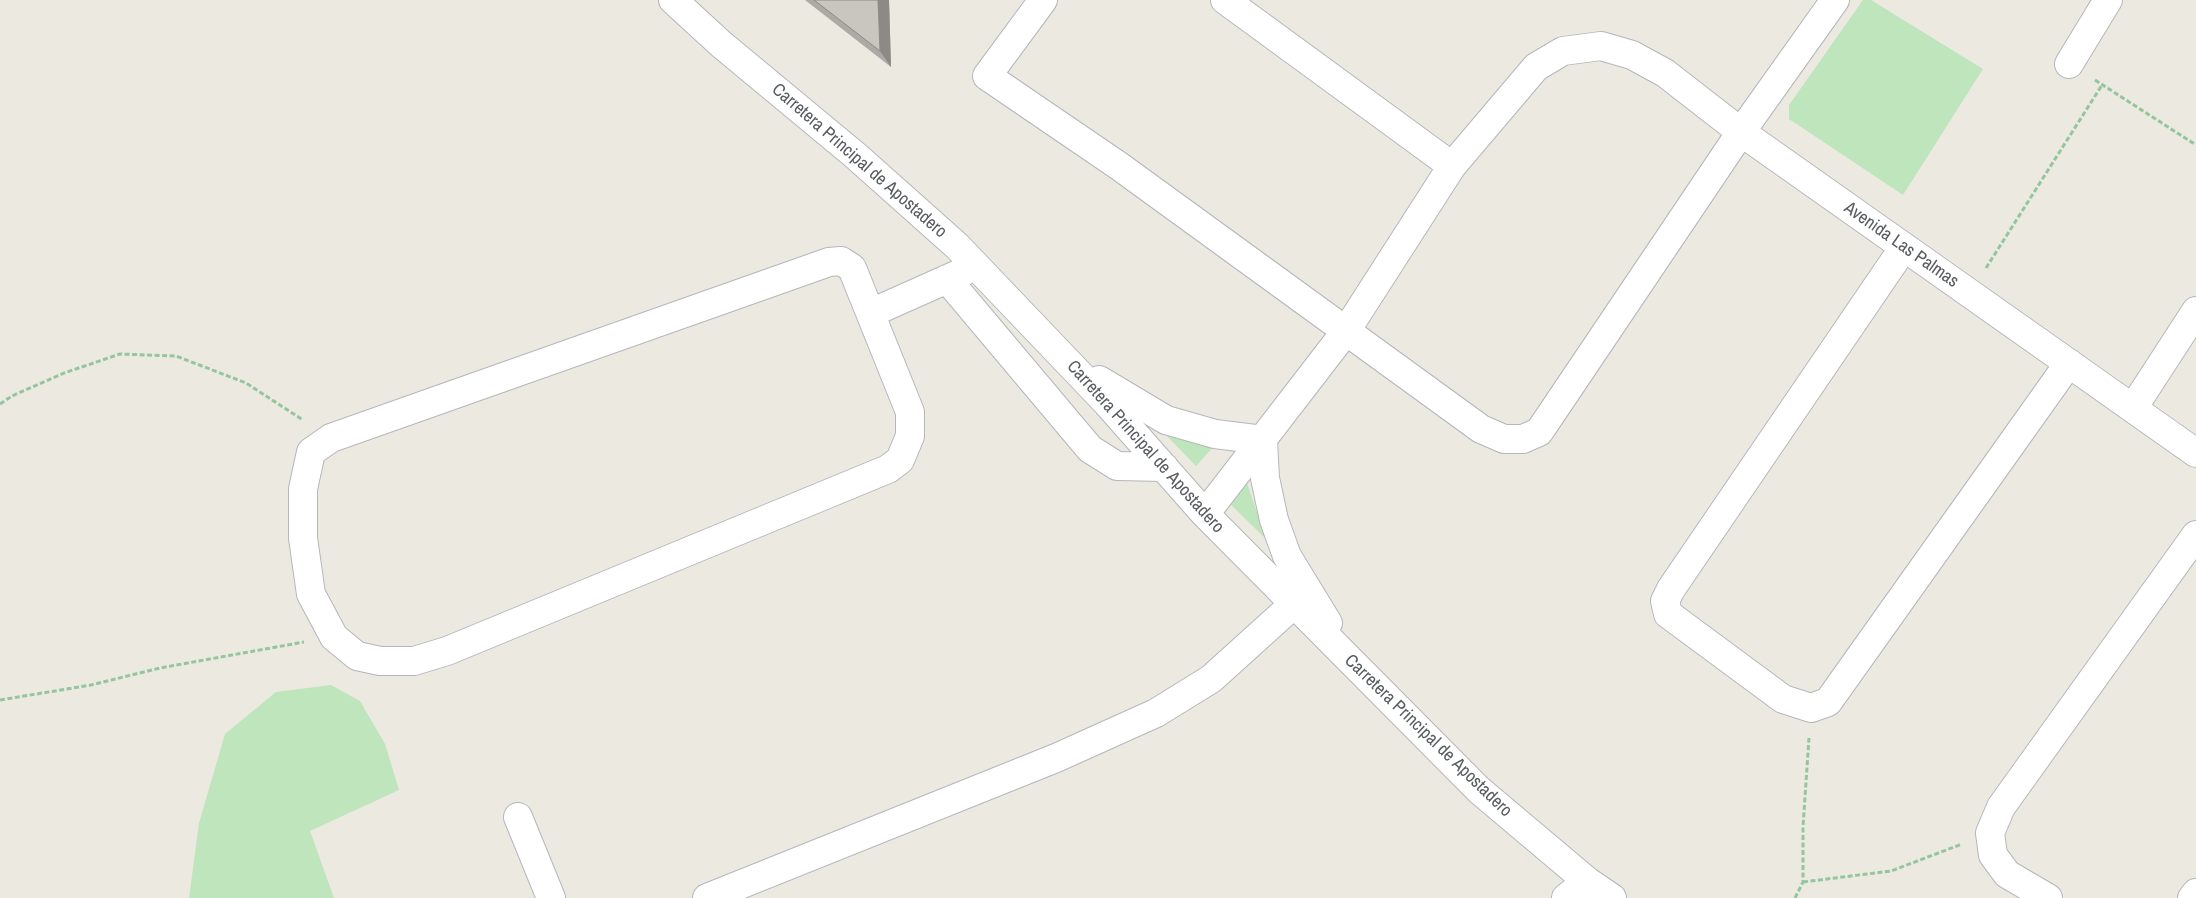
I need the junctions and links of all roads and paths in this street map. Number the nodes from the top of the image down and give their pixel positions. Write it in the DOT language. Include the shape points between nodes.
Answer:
graph roads {
  1 [pos="673,0"];
  2 [pos="1043,0"];
  3 [pos="1225,0"];
  4 [pos="1835,0"];
  5 [pos="2108,0"];
  6 [pos="2069,64"];
  7 [pos="2102,85"];
  8 [pos="1741,132"];
  9 [pos="2196,145"];
  10 [pos="1452,166"];
  11 [pos="1904,247"];
  12 [pos="976,265"];
  13 [pos="947,279"];
  14 [pos="1970,293"];
  15 [pos="2196,311"];
  16 [pos="871,313"];
  17 [pos="1346,331"];
  18 [pos="1064,358"];
  19 [pos="2069,363"];
  20 [pos="0,404"];
  21 [pos="2133,408"];
  22 [pos="331,438"];
  23 [pos="1263,440"];
  24 [pos="2196,453"];
  25 [pos="1164,467"];
  26 [pos="1205,514"];
  27 [pos="2196,535"];
  28 [pos="1294,604"];
  29 [pos="334,637"];
  30 [pos="1352,662"];
  31 [pos="0,700"];
  32 [pos="1812,708"];
  33 [pos="518,817"];
  34 [pos="1990,833"];
  35 [pos="1803,882"];
  36 [pos="1576,890"];
  37 [pos="2196,892"];
  38 [pos="551,898"];
  39 [pos="707,898"];
  40 [pos="1612,898"];
  41 [pos="1795,898"];
  42 [pos="2048,898"];
  43 [pos="2192,898"];
  1 -- 12 [label="street, Carretera Principal de Apostadero" via="856,156"];
  2 -- 17 [label="street" via="987,76 1119,166"];
  3 -- 10 [label="street"];
  4 -- 8 [label="street"];
  5 -- 6 [label="street"];
  6 -- 7 [label="path"];
  7 -- 9 [label="path"];
  7 -- 14 [label="path"];
  8 -- 10 [label="street, Avenida Las Palmas" via="1666,73 1632,55 1601,46 1563,51 1536,67"];
  8 -- 11 [label="street, Avenida Las Palmas"];
  8 -- 17 [label="street" via="1539,432 1523,439 1504,439 1481,429"];
  10 -- 17 [label="street"];
  11 -- 14 [label="street, Avenida Las Palmas"];
  11 -- 32 [label="street" via="1671,589 1666,601 1668,614 1783,699"];
  12 -- 13 [label="street"];
  12 -- 18 [label="street, Carretera Principal de Apostadero"];
  13 -- 16 [label="street"];
  13 -- 25 [label="street" via="1090,449 1117,466"];
  14 -- 19 [label="street, Avenida Las Palmas"];
  15 -- 21 [label="street"];
  16 -- 22 [label="street" via="852,268 841,261 829,262"];
  16 -- 29 [label="street" via="910,412 910,436 900,460 888,469 414,661 380,661 357,656"];
  17 -- 23 [label="street"];
  18 -- 23 [label="street" via="1166,420 1215,434"];
  18 -- 25 [label="street, Carretera Principal de Apostadero"];
  19 -- 21 [label="street, Avenida Las Palmas"];
  19 -- 32 [label="street" via="1828,702"];
  20 -- 22 [label="path" via="64,373 120,354 176,356 246,383"];
  21 -- 24 [label="street, Avenida Las Palmas"];
  22 -- 29 [label="street" via="311,452 303,489 303,538 311,594"];
  23 -- 26 [label="street"];
  23 -- 30 [label="street" via="1265,478 1274,520 1287,556"];
  25 -- 26 [label="street, Carretera Principal de Apostadero"];
  26 -- 28 [label="street, Carretera Principal de Apostadero"];
  27 -- 34 [label="street" via="2002,807"];
  28 -- 30 [label="street, Carretera Principal de Apostadero"];
  28 -- 39 [label="street" via="1211,679 1156,713 1056,758"];
  29 -- 31 [label="path"];
  30 -- 36 [label="street, Carretera Principal de Apostadero"];
  32 -- 35 [label="path" via="1803,827"];
  33 -- 38 [label="street"];
  34 -- 35 [label="path" via="1891,871"];
  34 -- 42 [label="street" via="1993,855 2007,874"];
  35 -- 41 [label="path"];
  36 -- 40 [label="street, Carretera Principal de Apostadero"];
  37 -- 43 [label="street"];
}
